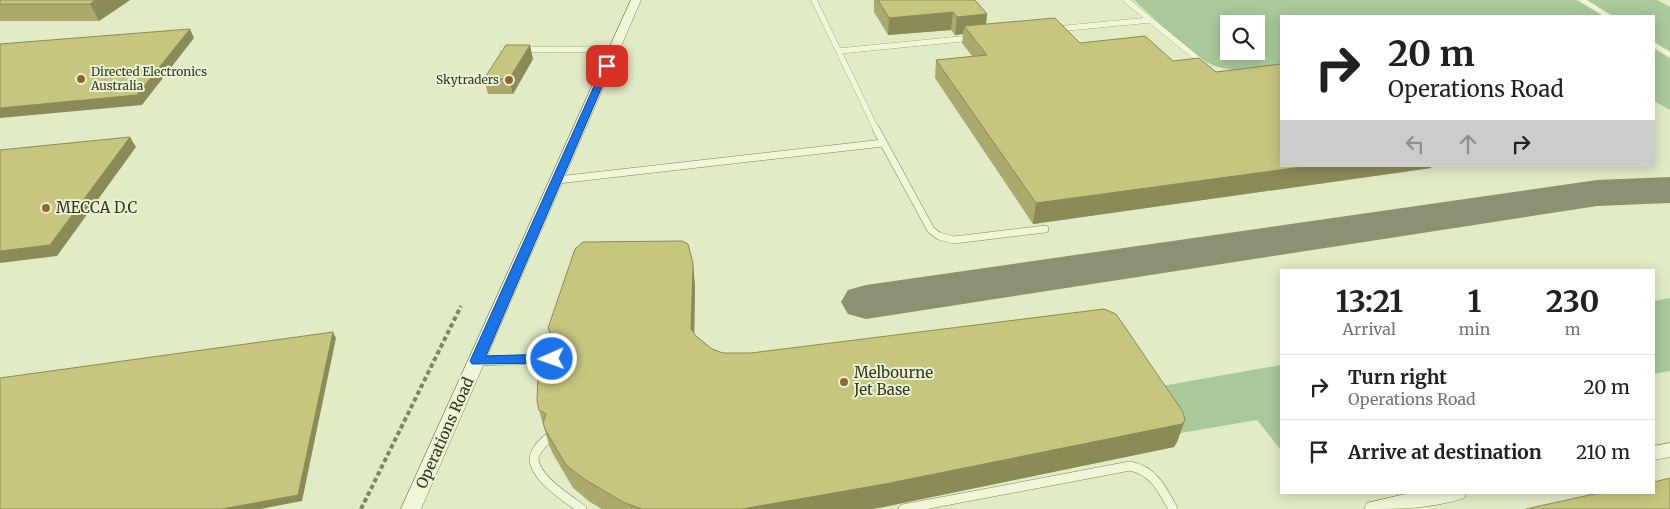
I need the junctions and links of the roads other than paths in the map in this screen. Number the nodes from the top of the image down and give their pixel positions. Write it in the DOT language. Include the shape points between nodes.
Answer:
graph roads {
  1 [pos="636,0"];
  2 [pos="814,0"];
  3 [pos="1126,0"];
  4 [pos="1582,0"];
  5 [pos="1606,15"];
  6 [pos="1150,20"];
  7 [pos="1053,30"];
  8 [pos="975,38"];
  9 [pos="1655,46"];
  10 [pos="502,49"];
  11 [pos="614,50"];
  12 [pos="839,51"];
  13 [pos="1670,55"];
  14 [pos="1210,69"];
  15 [pos="883,142"];
  16 [pos="558,180"];
  17 [pos="1045,229"];
  18 [pos="552,359"];
  19 [pos="477,361"];
  20 [pos="547,439"];
  21 [pos="1670,450"];
  22 [pos="1655,453"];
  23 [pos="1447,494"];
  24 [pos="411,509"];
  25 [pos="582,509"];
  26 [pos="903,509"];
  27 [pos="1174,509"];
  28 [pos="1374,509"];
  1 -- 11 [label="street, Operations Road"];
  2 -- 12 [label="lane"];
  3 -- 6 [label="lane"];
  4 -- 5 [label="lane"];
  6 -- 7 [label="lane"];
  6 -- 14 [label="lane"];
  8 -- 12 [label="lane"];
  9 -- 13 [label="lane"];
  10 -- 11 [label="lane"];
  11 -- 16 [label="street, Operations Road"];
  12 -- 15 [label="lane"];
  15 -- 16 [label="lane"];
  15 -- 17 [label="lane" via="926,224 939,236 954,240 970,239"];
  16 -- 19 [label="street, Operations Road"];
  18 -- 19 [label="lane"];
  19 -- 24 [label="street, Operations Road"];
  20 -- 25 [label="lane" via="534,454 534,466"];
  21 -- 22 [label="street"];
  23 -- 28 [label="street"];
  26 -- 27 [label="lane" via="1130,466 1145,469 1152,475"];
}
